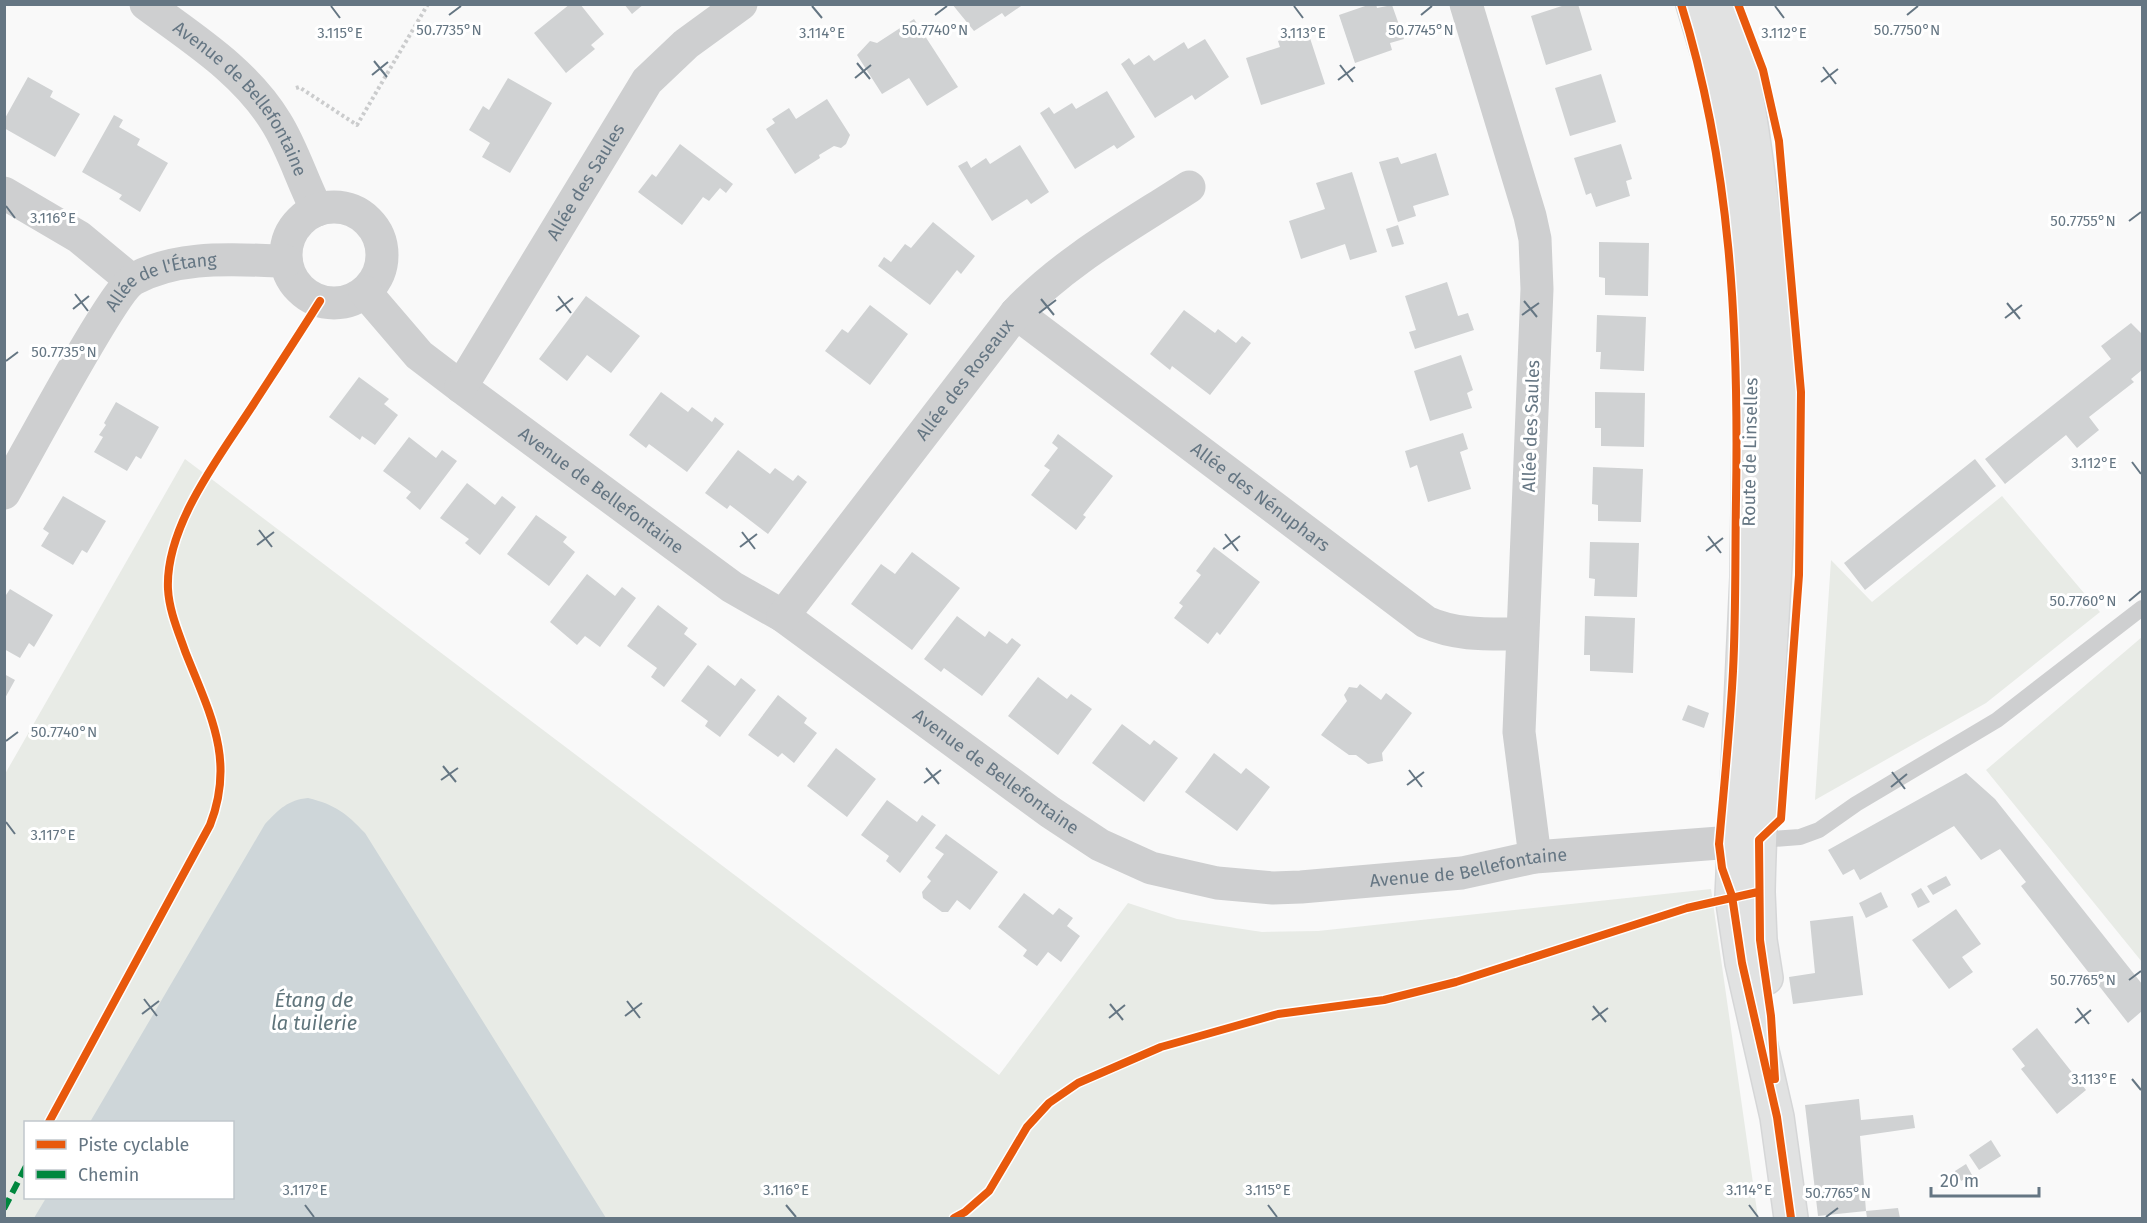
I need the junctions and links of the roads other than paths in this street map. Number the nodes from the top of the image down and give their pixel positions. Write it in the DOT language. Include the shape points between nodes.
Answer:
graph roads {
  1 [pos="146,4"];
  2 [pos="741,4"];
  3 [pos="1466,4"];
  4 [pos="1693,4"];
  5 [pos="1721,4"];
  6 [pos="1189,188"];
  7 [pos="4,193"];
  8 [pos="317,210"];
  9 [pos="286,261"];
  10 [pos="131,280"];
  11 [pos="365,292"];
  12 [pos="1016,313"];
  13 [pos="461,387"];
  14 [pos="4,493"];
  15 [pos="2142,608"];
  16 [pos="783,616"];
  17 [pos="1522,634"];
  18 [pos="1746,841"];
  19 [pos="1535,857"];
  20 [pos="1791,1218"];
  1 -- 8 [label="street, Avenue de Bellefontaine" via="232,69 264,104 277,123"];
  2 -- 13 [label="street, Allée des Saules" via="674,55 647,81"];
  3 -- 17 [label="street, Allée des Saules" via="1535,239 1537,289"];
  4 -- 18 [label="street, Route de Linselles" via="1731,149 1747,260 1751,322"];
  5 -- 18 [label="street, Route de Linselles" via="1750,118 1773,286 1779,400 1774,554"];
  6 -- 12 [label="street, Allée des Roseaux" via="1083,256"];
  7 -- 10 [label="street" via="79,237"];
  8 -- 9 [label="street" via="292,230"];
  8 -- 11 [label="street" via="350,209 375,229 382,261 374,282"];
  9 -- 10 [label="street, Allée de l'Étang" via="176,263"];
  9 -- 11 [label="street" via="297,286 320,302 340,303"];
  10 -- 14 [label="street, Allée de l'Étang"];
  11 -- 13 [label="street, Avenue de Bellefontaine" via="419,355"];
  12 -- 16 [label="street, Allée des Roseaux"];
  12 -- 17 [label="street, Allée des Nénuphars" via="1426,622 1467,633"];
  13 -- 16 [label="street, Avenue de Bellefontaine" via="732,587"];
  15 -- 18 [label="lane" via="1996,720 1819,830 1800,837"];
  16 -- 19 [label="street, Avenue de Bellefontaine" via="1072,828 1125,859 1151,868 1217,883 1273,888 1462,873"];
  17 -- 19 [label="street, Allée des Saules" via="1519,732"];
  18 -- 19 [label="street, Avenue de Bellefontaine"];
  18 -- 20 [label="street, Route de Linselles" via="1771,1016 1778,1118"];
}
